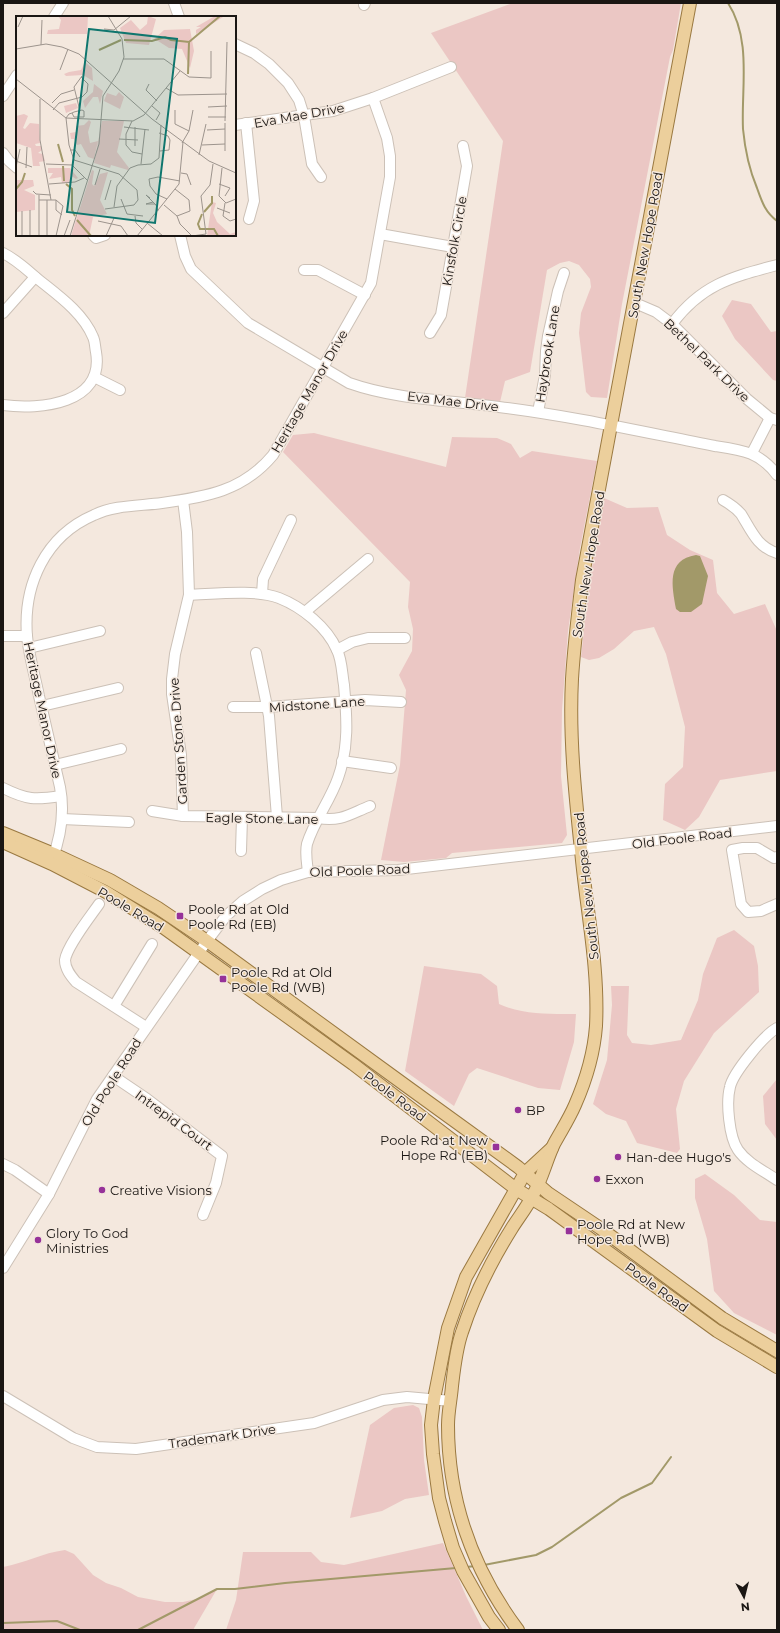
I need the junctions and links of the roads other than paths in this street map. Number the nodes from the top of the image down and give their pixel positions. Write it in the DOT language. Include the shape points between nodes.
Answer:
graph roads {
  1 [pos="63,3"];
  2 [pos="174,3"];
  3 [pos="690,3"];
  4 [pos="55,16"];
  5 [pos="178,16"];
  6 [pos="236,44"];
  7 [pos="451,68"];
  8 [pos="16,76"];
  9 [pos="3,96"];
  10 [pos="373,98"];
  11 [pos="304,116"];
  12 [pos="246,123"];
  13 [pos="236,125"];
  14 [pos="463,146"];
  15 [pos="3,153"];
  16 [pos="16,166"];
  17 [pos="321,176"];
  18 [pos="249,219"];
  19 [pos="380,234"];
  20 [pos="180,236"];
  21 [pos="453,247"];
  22 [pos="3,253"];
  23 [pos="777,264"];
  24 [pos="304,270"];
  25 [pos="564,273"];
  26 [pos="35,277"];
  27 [pos="365,295"];
  28 [pos="635,303"];
  29 [pos="3,314"];
  30 [pos="672,324"];
  31 [pos="430,333"];
  32 [pos="322,368"];
  33 [pos="94,377"];
  34 [pos="120,390"];
  35 [pos="3,406"];
  36 [pos="538,412"];
  37 [pos="774,419"];
  38 [pos="612,426"];
  39 [pos="752,453"];
  40 [pos="777,475"];
  41 [pos="183,500"];
  42 [pos="723,500"];
  43 [pos="291,520"];
  44 [pos="777,553"];
  45 [pos="368,559"];
  46 [pos="262,594"];
  47 [pos="189,595"];
  48 [pos="305,612"];
  49 [pos="100,631"];
  50 [pos="3,636"];
  51 [pos="27,636"];
  52 [pos="405,638"];
  53 [pos="29,648"];
  54 [pos="337,650"];
  55 [pos="256,653"];
  56 [pos="118,688"];
  57 [pos="345,701"];
  58 [pos="401,702"];
  59 [pos="42,706"];
  60 [pos="234,707"];
  61 [pos="268,707"];
  62 [pos="121,749"];
  63 [pos="342,761"];
  64 [pos="55,765"];
  65 [pos="391,768"];
  66 [pos="3,788"];
  67 [pos="61,796"];
  68 [pos="370,806"];
  69 [pos="152,811"];
  70 [pos="183,816"];
  71 [pos="242,817"];
  72 [pos="276,817"];
  73 [pos="318,818"];
  74 [pos="62,819"];
  75 [pos="130,822"];
  76 [pos="777,826"];
  77 [pos="3,833"];
  78 [pos="3,842"];
  79 [pos="581,850"];
  80 [pos="241,851"];
  81 [pos="777,857"];
  82 [pos="52,859"];
  83 [pos="308,872"];
  84 [pos="99,904"];
  85 [pos="777,904"];
  86 [pos="207,941"];
  87 [pos="152,944"];
  88 [pos="198,953"];
  89 [pos="114,1006"];
  90 [pos="146,1027"];
  91 [pos="777,1028"];
  92 [pos="113,1076"];
  93 [pos="553,1148"];
  94 [pos="3,1164"];
  95 [pos="525,1173"];
  96 [pos="777,1180"];
  97 [pos="539,1185"];
  98 [pos="516,1189"];
  99 [pos="49,1194"];
  100 [pos="532,1199"];
  101 [pos="203,1215"];
  102 [pos="3,1268"];
  103 [pos="722,1318"];
  104 [pos="717,1331"];
  105 [pos="777,1351"];
  106 [pos="777,1367"];
  107 [pos="3,1396"];
  108 [pos="434,1399"];
  109 [pos="451,1401"];
  110 [pos="499,1630"];
  111 [pos="518,1630"];
  1 -- 4 [label="street"];
  2 -- 5 [label="street"];
  3 -- 28 [label="main road, South New Hope Road"];
  6 -- 11 [label="street" via="259,56 288,83 299,100"];
  7 -- 10 [label="street, Eva Mae Drive"];
  8 -- 9 [label="street"];
  10 -- 11 [label="street, Eva Mae Drive" via="333,111"];
  10 -- 19 [label="street, Heritage Manor Drive" via="387,138 390,156 390,176"];
  11 -- 12 [label="street, Eva Mae Drive"];
  11 -- 17 [label="street" via="312,164"];
  12 -- 13 [label="street, Eva Mae Drive"];
  12 -- 18 [label="street" via="254,201"];
  14 -- 21 [label="street, Kinsfolk Circle" via="467,166"];
  15 -- 16 [label="street"];
  19 -- 21 [label="street"];
  19 -- 27 [label="street, Heritage Manor Drive" via="371,283"];
  20 -- 32 [label="street, Eva Mae Drive" via="191,269 204,283 248,323"];
  21 -- 31 [label="street, Kinsfolk Circle" via="441,315"];
  22 -- 26 [label="street" via="18,260"];
  23 -- 30 [label="street" via="719,283 698,296"];
  24 -- 27 [label="street" via="318,270"];
  25 -- 36 [label="street, Haybrook Lane" via="548,336 545,375"];
  26 -- 29 [label="street"];
  26 -- 33 [label="street" via="86,323 94,338 98,362"];
  27 -- 32 [label="street, Heritage Manor Drive"];
  28 -- 30 [label="street, Bethel Park Drive" via="656,312"];
  28 -- 38 [label="main road, South New Hope Road"];
  30 -- 37 [label="street, Bethel Park Drive" via="747,400"];
  32 -- 36 [label="street, Eva Mae Drive" via="349,383 367,389"];
  32 -- 41 [label="street, Heritage Manor Drive" via="279,444 264,464 232,487"];
  33 -- 34 [label="street"];
  33 -- 35 [label="street" via="84,392 70,399 36,406"];
  36 -- 38 [label="street, Eva Mae Drive"];
  37 -- 39 [label="street"];
  38 -- 39 [label="street, Eva Mae Drive"];
  38 -- 79 [label="main road, South New Hope Road" via="582,580 572,681 574,782"];
  39 -- 40 [label="street, Eva Mae Drive" via="770,465"];
  41 -- 47 [label="street, Garden Stone Drive"];
  41 -- 51 [label="street, Heritage Manor Drive" via="104,511 76,524 60,537 45,555 34,576 28,605"];
  42 -- 44 [label="street" via="740,513 760,544"];
  43 -- 46 [label="street" via="264,579"];
  45 -- 48 [label="street"];
  46 -- 47 [label="street"];
  46 -- 48 [label="street" via="280,598"];
  47 -- 70 [label="street, Garden Stone Drive" via="176,646 172,679 181,755"];
  48 -- 54 [label="street" via="326,631"];
  49 -- 53 [label="street"];
  50 -- 51 [label="street"];
  51 -- 53 [label="street, Heritage Manor Drive"];
  52 -- 54 [label="street" via="368,638 352,642"];
  53 -- 59 [label="street, Heritage Manor Drive"];
  54 -- 57 [label="street"];
  55 -- 61 [label="street"];
  56 -- 59 [label="street"];
  57 -- 58 [label="street, Midstone Lane"];
  57 -- 61 [label="street, Midstone Lane"];
  57 -- 63 [label="street" via="347,729"];
  59 -- 64 [label="street, Heritage Manor Drive"];
  60 -- 61 [label="street, Midstone Lane"];
  61 -- 72 [label="street"];
  62 -- 64 [label="street"];
  63 -- 65 [label="street"];
  63 -- 73 [label="street" via="338,778"];
  64 -- 67 [label="street, Heritage Manor Drive"];
  66 -- 67 [label="street" via="21,797 34,799"];
  67 -- 74 [label="street, Heritage Manor Drive"];
  68 -- 73 [label="street, Eagle Stone Lane" via="338,820"];
  69 -- 70 [label="street, Eagle Stone Lane"];
  70 -- 71 [label="street, Eagle Stone Lane"];
  71 -- 72 [label="street, Eagle Stone Lane"];
  71 -- 80 [label="street"];
  72 -- 73 [label="street, Eagle Stone Lane"];
  73 -- 83 [label="street" via="307,845"];
  74 -- 75 [label="street"];
  74 -- 82 [label="street, Heritage Manor Drive" via="58,846"];
  76 -- 79 [label="street, Old Poole Road"];
  77 -- 82 [label="main road, Poole Road"];
  78 -- 82 [label="main road, Poole Road"];
  79 -- 83 [label="street, Old Poole Road" via="398,870"];
  79 -- 93 [label="main road, South New Hope Road" via="596,980 596,1026 592,1055 575,1106"];
  81 -- 85 [label="street" via="774,858 757,848 732,850 741,904 748,912 761,911"];
  82 -- 86 [label="main road, Poole Road" via="110,880"];
  82 -- 88 [label="main road, Poole Road" via="138,911"];
  83 -- 86 [label="street, Old Poole Road" via="281,880 243,901 226,916"];
  84 -- 89 [label="street" via="69,949 65,961 68,973 76,982"];
  86 -- 88 [label="street, Old Poole Road"];
  86 -- 95 [label="main road, Poole Road"];
  87 -- 89 [label="street"];
  88 -- 90 [label="street, Old Poole Road"];
  88 -- 98 [label="main road, Poole Road" via="353,1064"];
  89 -- 90 [label="street"];
  90 -- 92 [label="street, Old Poole Road"];
  91 -- 96 [label="street" via="760,1043 735,1075 730,1087 729,1101 732,1137 737,1149 747,1160"];
  92 -- 99 [label="street, Old Poole Road" via="87,1118"];
  92 -- 101 [label="street, Intrepid Court" via="222,1156 216,1183"];
  93 -- 95 [label="main road, South New Hope Road"];
  93 -- 97 [label="main road, South New Hope Road"];
  94 -- 99 [label="street"];
  95 -- 97 [label="main road, Poole Road"];
  95 -- 98 [label="main road, South New Hope Road"];
  97 -- 100 [label="main road, South New Hope Road"];
  97 -- 103 [label="main road, Poole Road"];
  98 -- 100 [label="main road, Poole Road"];
  98 -- 108 [label="main road, South New Hope Road" via="466,1277 448,1328"];
  99 -- 102 [label="street, Old Poole Road"];
  100 -- 104 [label="main road, Poole Road"];
  100 -- 109 [label="main road, South New Hope Road" via="491,1264 474,1298 461,1334"];
  103 -- 104 [label="main road"];
  103 -- 105 [label="main road, Poole Road"];
  104 -- 106 [label="main road, Poole Road"];
  107 -- 108 [label="street, Trademark Drive" via="73,1438 97,1447 136,1449 314,1423 383,1400 407,1397"];
  108 -- 109 [label="street, Trademark Drive"];
  108 -- 110 [label="main road, South New Hope Road" via="433,1454 445,1521 463,1571"];
  109 -- 111 [label="main road, South New Hope Road" via="448,1423 450,1454 460,1516 484,1578"];
}
